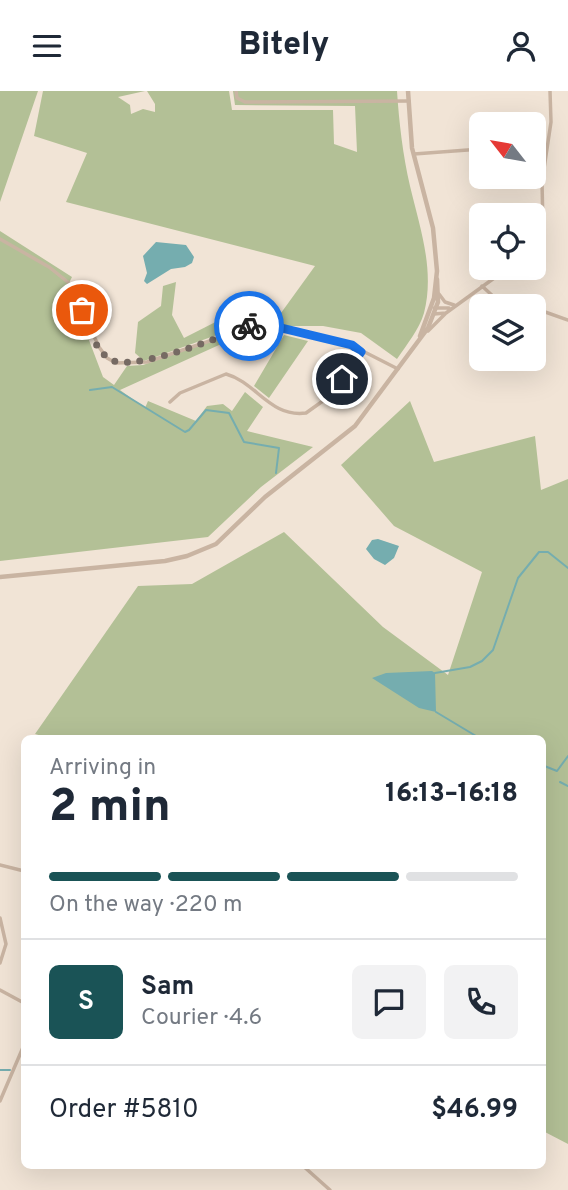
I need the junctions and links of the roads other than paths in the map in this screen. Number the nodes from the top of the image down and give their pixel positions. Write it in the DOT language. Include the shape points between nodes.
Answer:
graph roads {
  1 [pos="236,91"];
  2 [pos="408,91"];
  3 [pos="550,91"];
  4 [pos="409,101"];
  5 [pos="547,147"];
  6 [pos="469,150"];
  7 [pos="413,153"];
  8 [pos="543,203"];
  9 [pos="0,239"];
  10 [pos="437,279"];
  11 [pos="491,280"];
  12 [pos="482,286"];
  13 [pos="439,294"];
  14 [pos="491,294"];
  15 [pos="454,305"];
  16 [pos="448,310"];
  17 [pos="433,311"];
  18 [pos="546,312"];
  19 [pos="568,320"];
  20 [pos="424,334"];
  21 [pos="418,340"];
  22 [pos="361,352"];
  23 [pos="398,369"];
  24 [pos="170,402"];
  25 [pos="0,577"];
  26 [pos="0,865"];
  27 [pos="21,870"];
  28 [pos="0,918"];
  29 [pos="0,963"];
  30 [pos="0,990"];
  31 [pos="21,1001"];
  32 [pos="21,1052"];
  33 [pos="0,1101"];
  34 [pos="306,1169"];
  35 [pos="330,1190"];
  1 -- 4 [label="street" via="245,102"];
  2 -- 4 [label="street"];
  3 -- 5 [label="street"];
  4 -- 7 [label="street"];
  5 -- 8 [label="street"];
  6 -- 7 [label="street"];
  7 -- 10 [label="street" via="433,228"];
  9 -- 22 [label="street" via="69,283 99,347 116,363 147,362 260,324 345,342"];
  10 -- 13 [label="street"];
  10 -- 17 [label="street"];
  11 -- 12 [label="street"];
  12 -- 14 [label="street"];
  12 -- 15 [label="street"];
  13 -- 15 [label="street"];
  13 -- 17 [label="street"];
  15 -- 16 [label="street"];
  16 -- 17 [label="street"];
  16 -- 20 [label="street"];
  17 -- 20 [label="street"];
  17 -- 21 [label="street"];
  18 -- 19 [label="street"];
  20 -- 21 [label="street"];
  21 -- 23 [label="street"];
  22 -- 23 [label="street"];
  22 -- 24 [label="street" via="327,398 306,413 274,408 226,374 180,393"];
  23 -- 25 [label="street" via="355,426 265,497 216,544 165,561"];
  26 -- 27 [label="street"];
  28 -- 29 [label="street" via="6,944"];
  30 -- 31 [label="street"];
  32 -- 33 [label="street"];
  34 -- 35 [label="street"];
}
